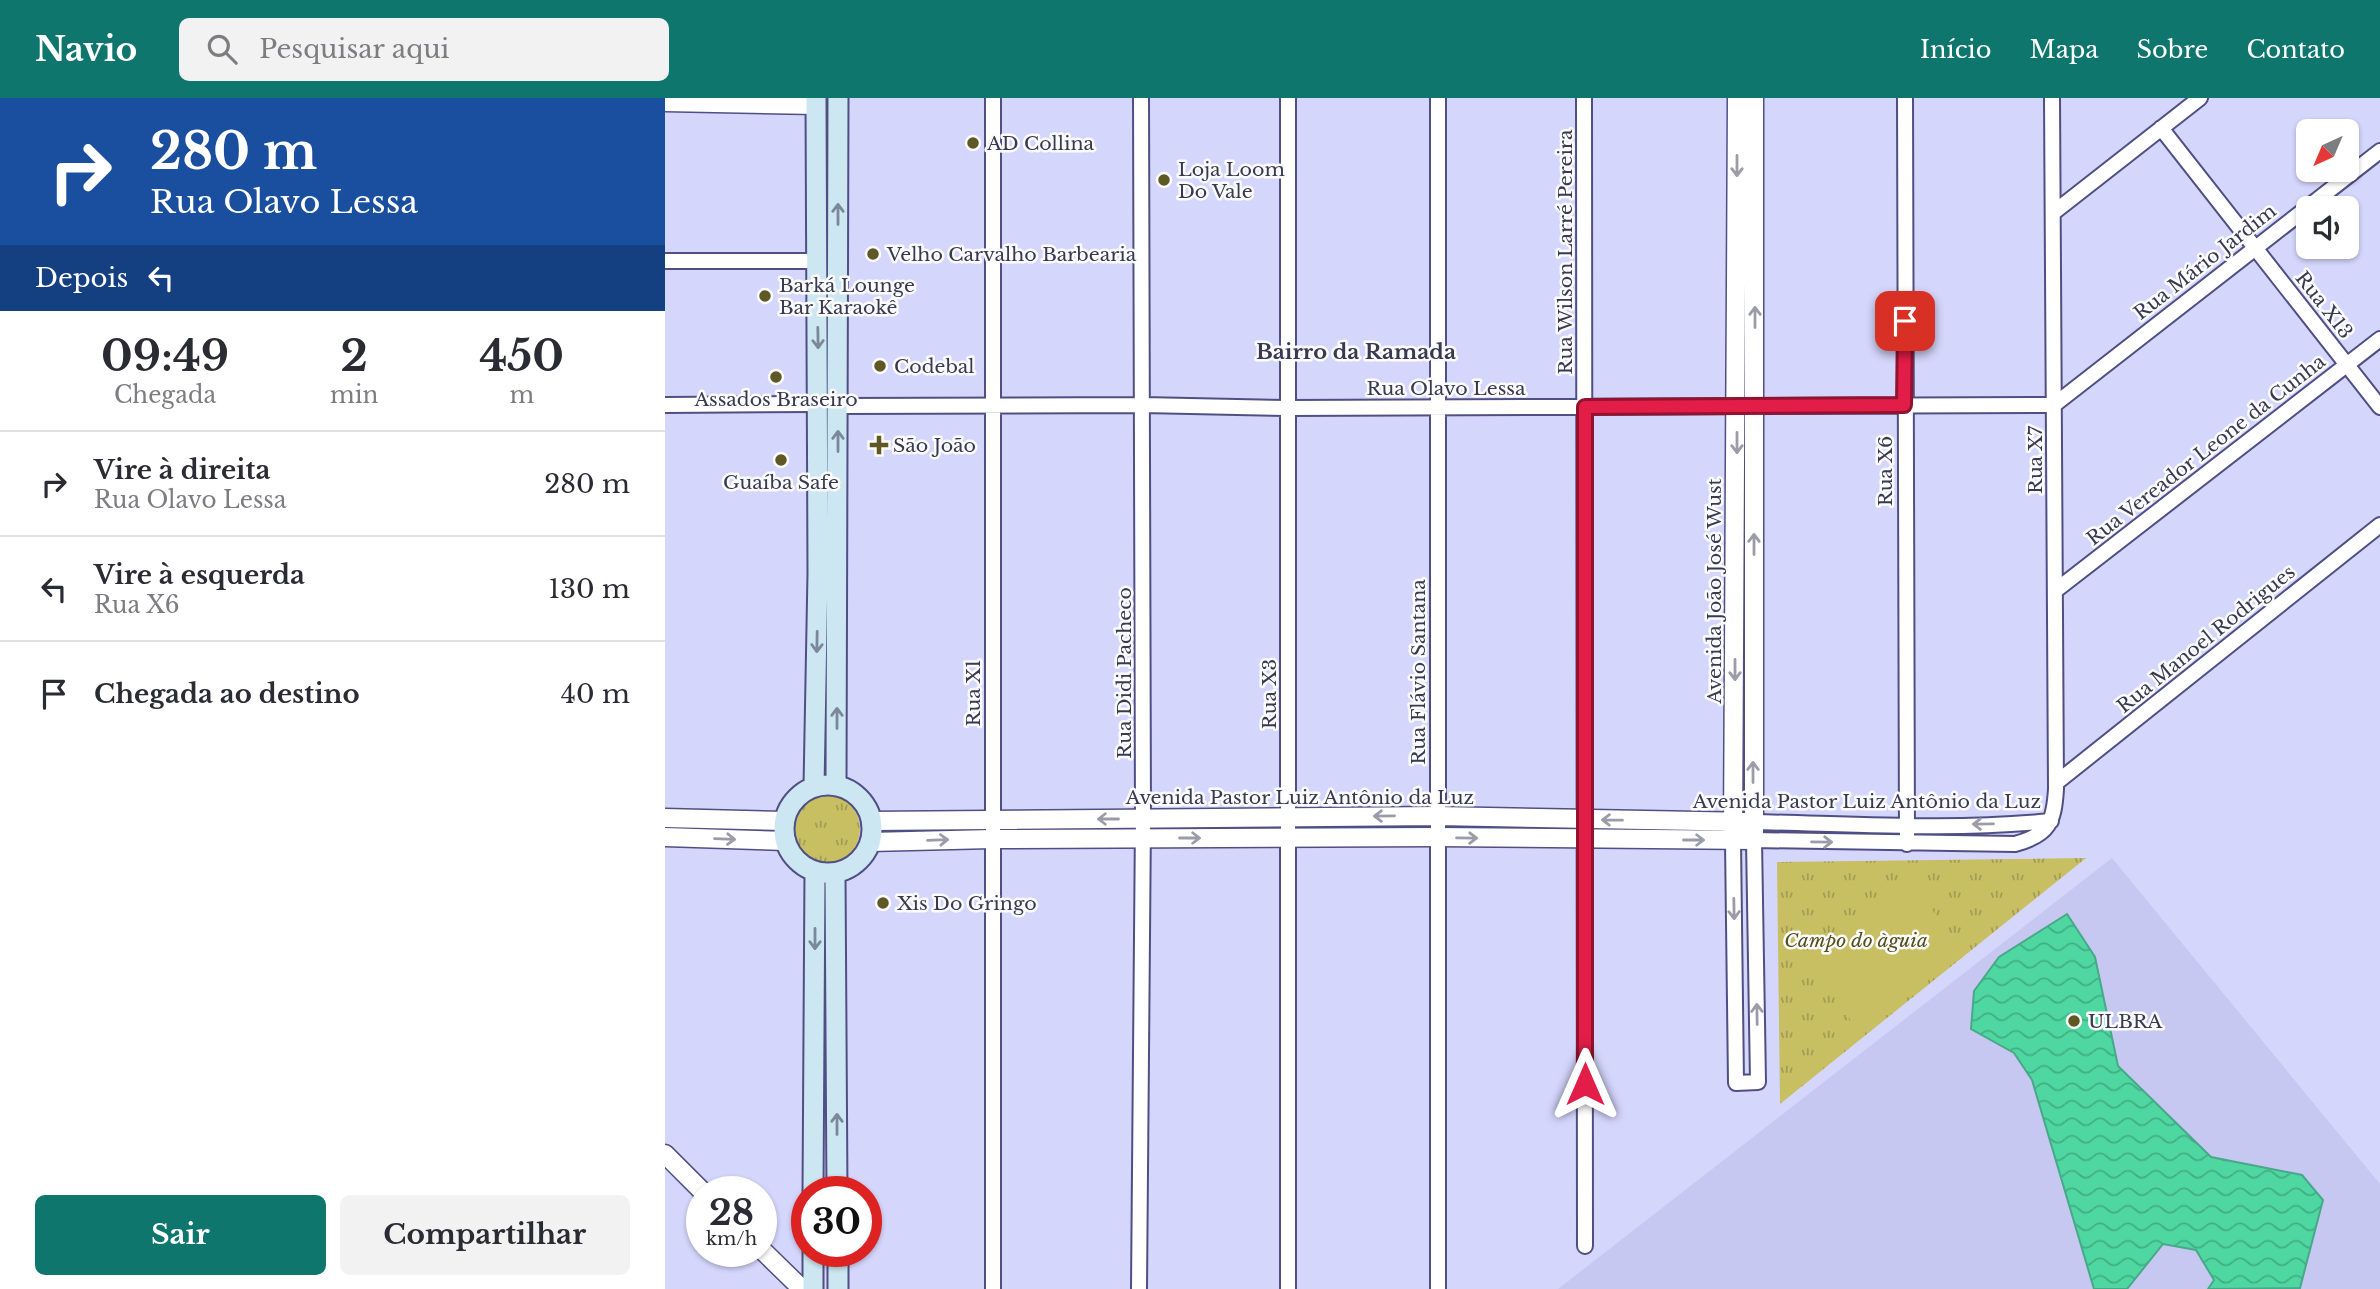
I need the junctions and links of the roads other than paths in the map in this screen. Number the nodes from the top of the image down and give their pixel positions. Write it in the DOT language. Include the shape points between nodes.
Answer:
graph roads {
  1 [pos="838,98"];
  2 [pos="993,98"];
  3 [pos="1141,98"];
  4 [pos="1288,98"];
  5 [pos="1438,98"];
  6 [pos="1584,98"];
  7 [pos="1737,98"];
  8 [pos="1754,98"];
  9 [pos="1905,98"];
  10 [pos="2052,98"];
  11 [pos="2200,98"];
  12 [pos="816,101"];
  13 [pos="665,102"];
  14 [pos="2161,128"];
  15 [pos="2380,150"];
  16 [pos="2053,213"];
  17 [pos="2255,248"];
  18 [pos="665,261"];
  19 [pos="816,261"];
  20 [pos="2380,339"];
  21 [pos="2347,365"];
  22 [pos="818,404"];
  23 [pos="665,405"];
  24 [pos="992,405"];
  25 [pos="1143,405"];
  26 [pos="1746,405"];
  27 [pos="1904,405"];
  28 [pos="2054,405"];
  29 [pos="838,406"];
  30 [pos="1438,407"];
  31 [pos="1585,407"];
  32 [pos="2380,407"];
  33 [pos="1288,408"];
  34 [pos="2380,525"];
  35 [pos="2055,591"];
  36 [pos="2056,783"];
  37 [pos="836,786"];
  38 [pos="814,787"];
  39 [pos="1437,816"];
  40 [pos="665,818"];
  41 [pos="992,818"];
  42 [pos="1288,818"];
  43 [pos="1143,819"];
  44 [pos="1585,820"];
  45 [pos="785,821"];
  46 [pos="871,821"];
  47 [pos="2051,821"];
  48 [pos="1907,825"];
  49 [pos="1753,831"];
  50 [pos="1733,832"];
  51 [pos="665,837"];
  52 [pos="1437,837"];
  53 [pos="1142,838"];
  54 [pos="1288,838"];
  55 [pos="992,839"];
  56 [pos="1584,839"];
  57 [pos="786,841"];
  58 [pos="870,842"];
  59 [pos="1907,844"];
  60 [pos="815,871"];
  61 [pos="835,873"];
  62 [pos="665,1154"];
  63 [pos="687,1176"];
  64 [pos="813,1176"];
  65 [pos="837,1176"];
  66 [pos="1585,1246"];
  67 [pos="777,1265"];
  68 [pos="813,1267"];
  69 [pos="838,1267"];
  70 [pos="801,1289"];
  71 [pos="813,1289"];
  72 [pos="838,1289"];
  73 [pos="993,1289"];
  74 [pos="1139,1289"];
  75 [pos="1288,1289"];
  76 [pos="1438,1289"];
  29 -- 1 [label="main road, one-way"];
  2 -- 24 [label="street, Rua X1"];
  3 -- 25 [label="street, Rua Didi Pacheco"];
  4 -- 33 [label="street, Rua X3"];
  5 -- 30 [label="street, Rua Flávio Santana"];
  6 -- 31 [label="street, Rua Wilson Larré Pereira"];
  7 -- 26 [label="street, Avenida João José Wust, one-way"];
  26 -- 8 [label="street, Avenida João José Wust, one-way"];
  9 -- 27 [label="street, Rua X6"];
  10 -- 16 [label="street, Rua X7"];
  11 -- 14 [label="street"];
  12 -- 13 [label="street"];
  12 -- 19 [label="main road"];
  14 -- 16 [label="street"];
  14 -- 17 [label="street, Rua X13"];
  15 -- 17 [label="street, Rua Mário Jardim"];
  16 -- 28 [label="street, Rua X7"];
  17 -- 21 [label="street, Rua X13"];
  17 -- 28 [label="street, Rua Mário Jardim"];
  18 -- 19 [label="street"];
  19 -- 22 [label="main road, one-way"];
  20 -- 21 [label="street, Rua Vereador Leone da Cunha"];
  21 -- 32 [label="street, Rua X13"];
  21 -- 35 [label="street, Rua Vereador Leone da Cunha"];
  22 -- 23 [label="street"];
  22 -- 38 [label="main road, one-way"];
  24 -- 25 [label="street, Rua Olavo Lessa"];
  24 -- 29 [label="street, Rua Olavo Lessa"];
  24 -- 41 [label="street, Rua X1"];
  25 -- 33 [label="street, Rua Olavo Lessa"];
  25 -- 43 [label="street, Rua Didi Pacheco"];
  26 -- 27 [label="street, Rua Olavo Lessa"];
  26 -- 31 [label="street, Rua Olavo Lessa"];
  49 -- 26 [label="street, Avenida João José Wust, one-way"];
  26 -- 50 [label="street, Avenida João José Wust, one-way"];
  27 -- 28 [label="street, Rua Olavo Lessa"];
  27 -- 48 [label="street, Rua X6"];
  28 -- 35 [label="street, Rua X7"];
  37 -- 29 [label="main road, one-way"];
  30 -- 31 [label="street, Rua Olavo Lessa"];
  30 -- 33 [label="street, Rua Olavo Lessa"];
  30 -- 39 [label="street, Rua Flávio Santana"];
  31 -- 44 [label="street, Rua Wilson Larré Pereira"];
  33 -- 42 [label="street, Rua X3"];
  34 -- 36 [label="street, Rua Manoel Rodrigues"];
  35 -- 36 [label="street, Rua X7"];
  36 -- 47 [label="street, Rua X7"];
  37 -- 38 [label="main road"];
  37 -- 46 [label="main road" via="859,798"];
  38 -- 45 [label="main road" via="794,800"];
  39 -- 42 [label="street, Avenida Pastor Luiz Antônio da Luz, one-way"];
  39 -- 44 [label="street, Avenida Pastor Luiz Antônio da Luz"];
  39 -- 52 [label="street, Rua Flávio Santana"];
  40 -- 45 [label="street"];
  43 -- 41 [label="street, Avenida Pastor Luiz Antônio da Luz, one-way"];
  41 -- 46 [label="street, Avenida Pastor Luiz Antônio da Luz"];
  41 -- 55 [label="street, Rua X1"];
  42 -- 43 [label="street, Avenida Pastor Luiz Antônio da Luz"];
  42 -- 54 [label="street, Rua X3"];
  43 -- 53 [label="street, Rua Didi Pacheco"];
  50 -- 44 [label="street, Avenida Pastor Luiz Antônio da Luz, one-way"];
  44 -- 56 [label="street, Rua Wilson Larré Pereira"];
  45 -- 57 [label="main road"];
  46 -- 58 [label="main road"];
  47 -- 48 [label="street, Avenida Pastor Luiz Antônio da Luz, one-way"];
  47 -- 59 [label="street, Avenida Pastor Luiz Antônio da Luz" via="2036,839 2015,844"];
  48 -- 49 [label="street, Avenida Pastor Luiz Antônio da Luz"];
  48 -- 59 [label="street, Rua X6"];
  49 -- 50 [label="street, Avenida Pastor Luiz Antônio da Luz"];
  50 -- 49 [label="street, Avenida João José Wust, one-way" via="1736,1083 1758,1083"];
  49 -- 59 [label="street, Avenida Pastor Luiz Antônio da Luz, one-way"];
  56 -- 50 [label="street, Avenida Pastor Luiz Antônio da Luz, one-way"];
  51 -- 57 [label="street, one-way"];
  52 -- 54 [label="street, Avenida Pastor Luiz Antônio da Luz"];
  52 -- 56 [label="street, Avenida Pastor Luiz Antônio da Luz, one-way"];
  52 -- 76 [label="street, Rua Flávio Santana"];
  53 -- 54 [label="street, Avenida Pastor Luiz Antônio da Luz, one-way"];
  53 -- 55 [label="street, Avenida Pastor Luiz Antônio da Luz"];
  53 -- 74 [label="street, Rua Didi Pacheco"];
  54 -- 75 [label="street, Rua X3"];
  58 -- 55 [label="street, Avenida Pastor Luiz Antônio da Luz, one-way"];
  55 -- 73 [label="street, Rua X1"];
  56 -- 66 [label="street, Rua Wilson Larré Pereira"];
  57 -- 60 [label="main road" via="802,865"];
  58 -- 61 [label="main road" via="857,862"];
  60 -- 61 [label="main road"];
  60 -- 64 [label="main road, one-way"];
  65 -- 61 [label="main road, one-way"];
  62 -- 63 [label="street"];
  67 -- 70 [label="street"];
  68 -- 71 [label="main road"];
  69 -- 72 [label="main road"];
}
